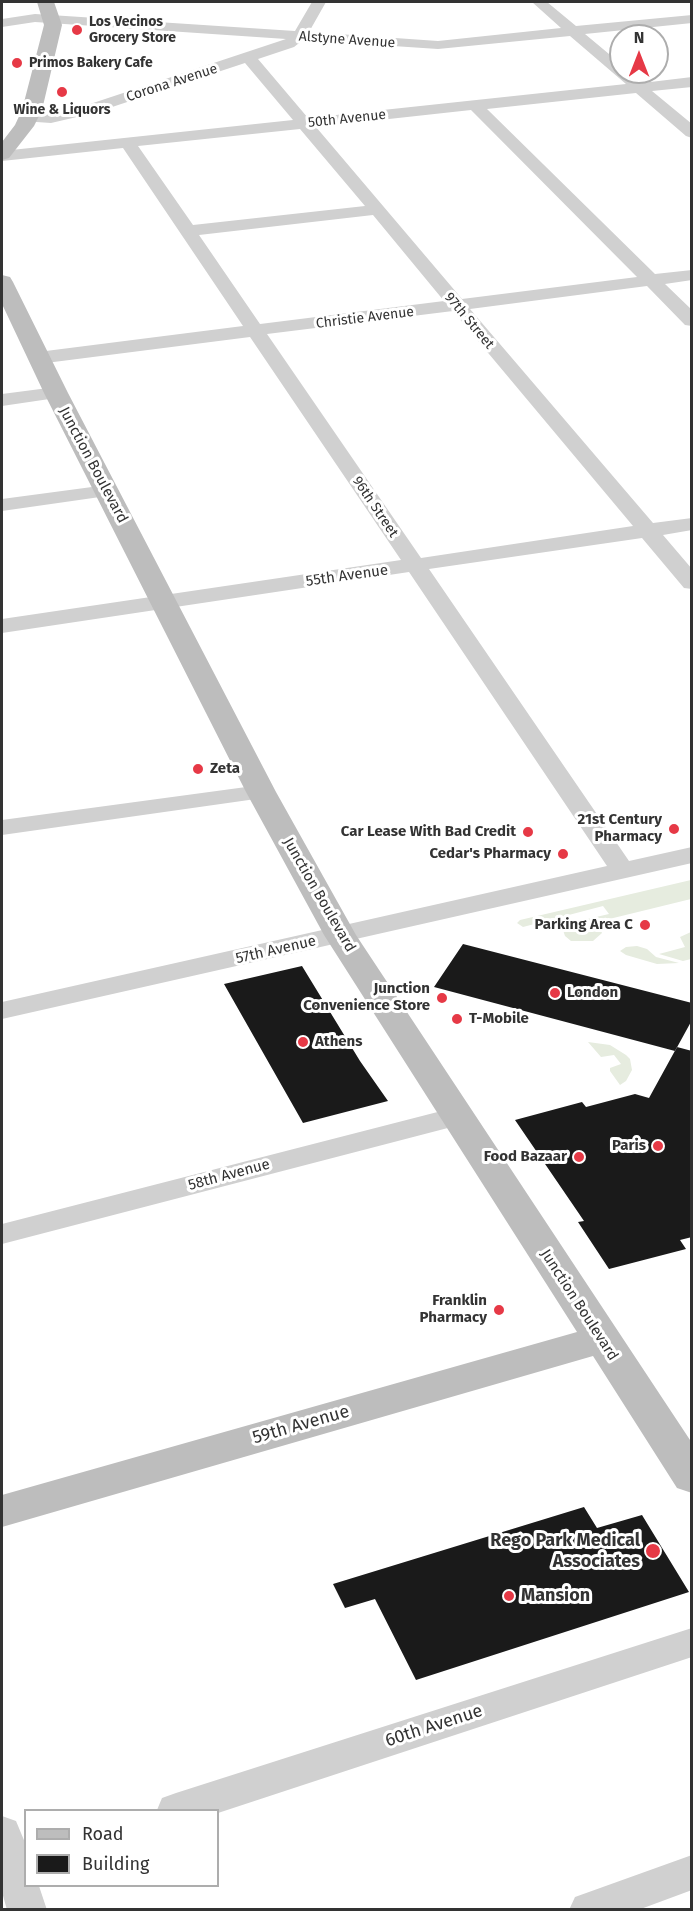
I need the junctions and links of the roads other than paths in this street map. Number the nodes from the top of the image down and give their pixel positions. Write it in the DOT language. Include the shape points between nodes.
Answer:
graph roads {
  1 [pos="319,2"];
  2 [pos="539,2"];
  3 [pos="49,10"];
  4 [pos="692,19"];
  5 [pos="2,22"];
  6 [pos="573,31"];
  7 [pos="299,36"];
  8 [pos="249,58"];
  9 [pos="692,82"];
  10 [pos="639,88"];
  11 [pos="474,105"];
  12 [pos="8,118"];
  13 [pos="28,118"];
  14 [pos="304,123"];
  15 [pos="692,133"];
  16 [pos="128,143"];
  17 [pos="2,155"];
  18 [pos="375,210"];
  19 [pos="188,231"];
  20 [pos="692,275"];
  21 [pos="651,281"];
  22 [pos="2,282"];
  23 [pos="7,307"];
  24 [pos="457,307"];
  25 [pos="692,321"];
  26 [pos="256,332"];
  27 [pos="38,358"];
  28 [pos="56,393"];
  29 [pos="2,400"];
  30 [pos="107,491"];
  31 [pos="2,505"];
  32 [pos="692,524"];
  33 [pos="646,531"];
  34 [pos="416,566"];
  35 [pos="692,583"];
  36 [pos="165,603"];
  37 [pos="2,626"];
  38 [pos="261,792"];
  39 [pos="2,828"];
  40 [pos="692,855"];
  41 [pos="623,871"];
  42 [pos="340,935"];
  43 [pos="2,1011"];
  44 [pos="457,1116"];
  45 [pos="2,1234"];
  46 [pos="602,1339"];
  47 [pos="692,1477"];
  48 [pos="2,1511"];
  49 [pos="692,1642"];
  50 [pos="179,1809"];
  51 [pos="13,1852"];
  52 [pos="692,1872"];
  53 [pos="27,1910"];
  54 [pos="588,1910"];
  1 -- 7 [label="street"];
  2 -- 6 [label="street"];
  3 -- 5 [label="street, Alstyne Avenue" via="35,18"];
  3 -- 7 [label="street, Alstyne Avenue"];
  3 -- 13 [label="main road" via="53,25"];
  4 -- 6 [label="street, Alstyne Avenue"];
  6 -- 7 [label="street, Alstyne Avenue" via="438,45"];
  6 -- 10 [label="street"];
  7 -- 8 [label="street, Corona Avenue" via="289,44"];
  8 -- 13 [label="street, Corona Avenue" via="88,110 51,118"];
  8 -- 14 [label="street, 97th Street"];
  9 -- 10 [label="street, 50th Avenue"];
  10 -- 11 [label="street, 50th Avenue"];
  10 -- 15 [label="street"];
  11 -- 14 [label="street, 50th Avenue"];
  11 -- 21 [label="street"];
  12 -- 13 [label="main road, Corona Avenue"];
  13 -- 17 [label="main road"];
  14 -- 16 [label="street, 50th Avenue"];
  14 -- 18 [label="street, 97th Street"];
  16 -- 17 [label="street, 50th Avenue"];
  16 -- 19 [label="street, 96th Street"];
  18 -- 19 [label="street"];
  18 -- 24 [label="street, 97th Street"];
  19 -- 26 [label="street, 96th Street"];
  20 -- 21 [label="street, Christie Avenue"];
  21 -- 24 [label="street, Christie Avenue"];
  21 -- 25 [label="street"];
  22 -- 23 [label="main road, Junction Boulevard"];
  23 -- 27 [label="main road, Junction Boulevard"];
  24 -- 26 [label="street, Christie Avenue"];
  24 -- 33 [label="street, 97th Street"];
  26 -- 27 [label="street, Christie Avenue"];
  26 -- 34 [label="street, 96th Street"];
  27 -- 28 [label="main road, Junction Boulevard"];
  28 -- 29 [label="street"];
  28 -- 30 [label="main road, Junction Boulevard"];
  30 -- 31 [label="street"];
  30 -- 36 [label="main road, Junction Boulevard"];
  32 -- 33 [label="street, 55th Avenue"];
  33 -- 34 [label="street, 55th Avenue"];
  33 -- 35 [label="street, 97th Street"];
  34 -- 36 [label="street, 55th Avenue"];
  34 -- 41 [label="street, 96th Street"];
  36 -- 37 [label="street, 55th Avenue"];
  36 -- 38 [label="main road, Junction Boulevard"];
  38 -- 39 [label="street"];
  38 -- 42 [label="main road, Junction Boulevard"];
  40 -- 41 [label="street, 57th Avenue"];
  41 -- 42 [label="street, 57th Avenue"];
  42 -- 43 [label="street, 57th Avenue"];
  42 -- 44 [label="main road, Junction Boulevard"];
  44 -- 45 [label="street, 58th Avenue"];
  44 -- 46 [label="main road, Junction Boulevard"];
  46 -- 47 [label="main road, Junction Boulevard"];
  46 -- 48 [label="main road, 59th Avenue"];
  49 -- 50 [label="street, 60th Avenue"];
  51 -- 53 [label="street"];
  52 -- 54 [label="street"];
}
